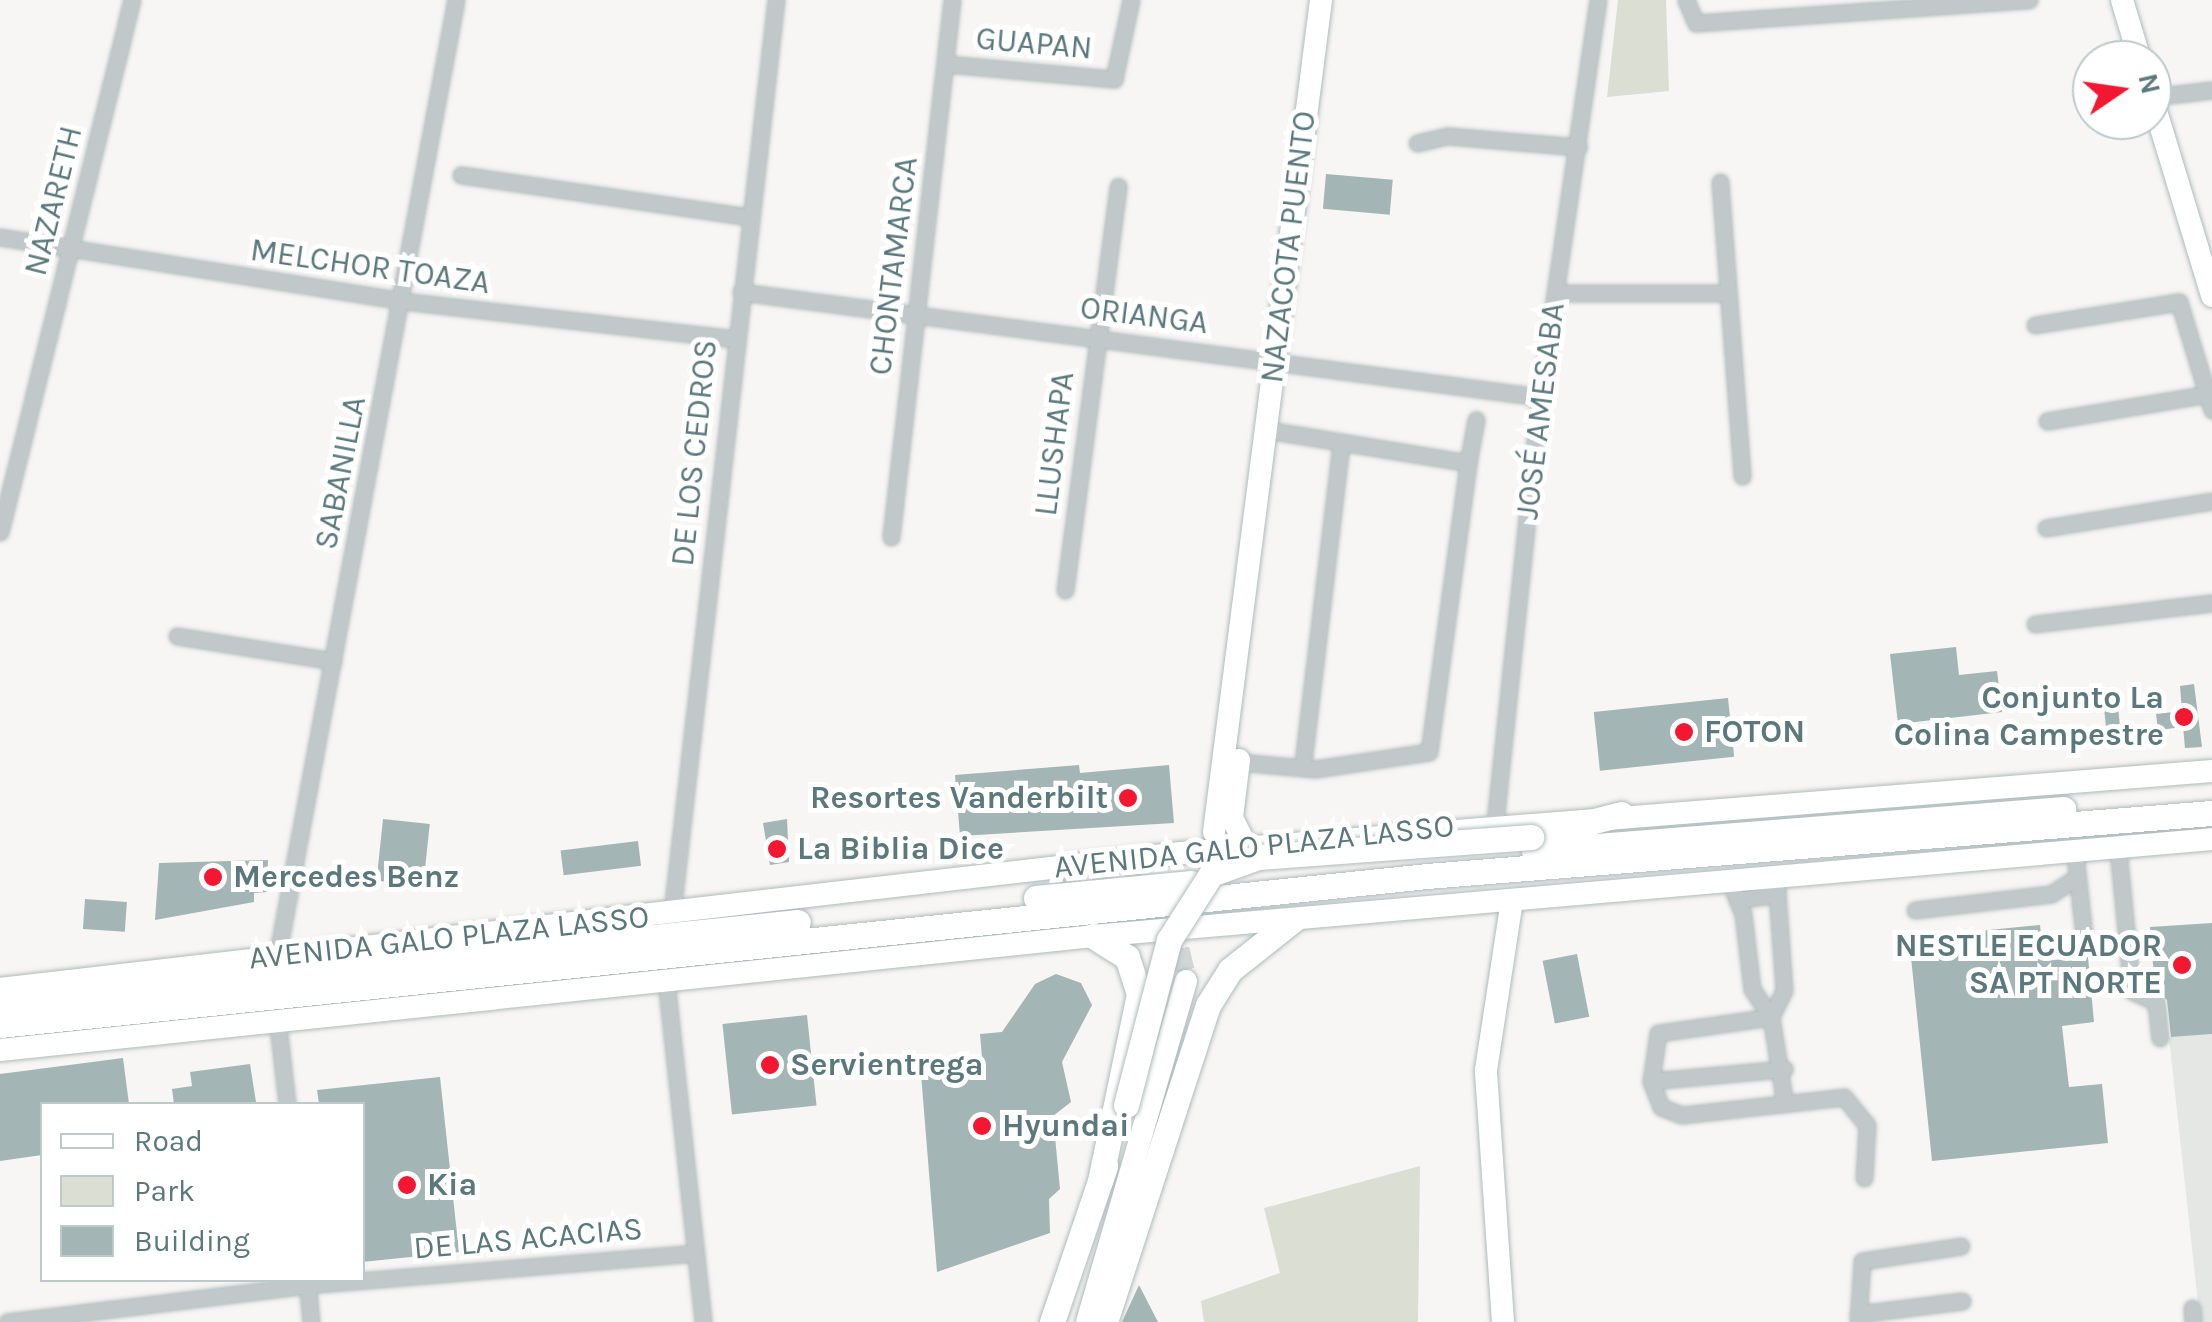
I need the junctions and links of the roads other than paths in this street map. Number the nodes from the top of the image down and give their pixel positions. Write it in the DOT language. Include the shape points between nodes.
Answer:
graph roads {
  1 [pos="132,0"];
  2 [pos="456,0"];
  3 [pos="776,0"];
  4 [pos="952,0"];
  5 [pos="1130,0"];
  6 [pos="1321,0"];
  7 [pos="1598,0"];
  8 [pos="1686,0"];
  9 [pos="2030,0"];
  10 [pos="2122,0"];
  11 [pos="1970,2"];
  12 [pos="1826,7"];
  13 [pos="2134,40"];
  14 [pos="945,64"];
  15 [pos="2212,90"];
  16 [pos="2172,95"];
  17 [pos="2165,140"];
  18 [pos="1416,143"];
  19 [pos="1579,147"];
  20 [pos="461,175"];
  21 [pos="1720,182"];
  22 [pos="1118,186"];
  23 [pos="748,218"];
  24 [pos="0,237"];
  25 [pos="70,252"];
  26 [pos="741,292"];
  27 [pos="1556,293"];
  28 [pos="1726,294"];
  29 [pos="2212,296"];
  30 [pos="402,302"];
  31 [pos="916,316"];
  32 [pos="2035,325"];
  33 [pos="1096,338"];
  34 [pos="735,340"];
  35 [pos="1274,358"];
  36 [pos="1540,397"];
  37 [pos="2210,402"];
  38 [pos="1476,420"];
  39 [pos="2047,421"];
  40 [pos="1266,430"];
  41 [pos="1342,442"];
  42 [pos="1468,464"];
  43 [pos="1742,476"];
  44 [pos="1259,494"];
  45 [pos="2212,500"];
  46 [pos="2046,528"];
  47 [pos="0,532"];
  48 [pos="891,537"];
  49 [pos="1065,590"];
  50 [pos="2212,603"];
  51 [pos="2035,624"];
  52 [pos="177,636"];
  53 [pos="333,661"];
  54 [pos="1239,762"];
  55 [pos="1303,763"];
  56 [pos="2212,771"];
  57 [pos="2212,797"];
  58 [pos="2212,813"];
  59 [pos="1621,814"];
  60 [pos="1495,823"];
  61 [pos="1214,832"];
  62 [pos="2212,840"];
  63 [pos="1247,847"];
  64 [pos="2118,849"];
  65 [pos="1182,853"];
  66 [pos="2076,866"];
  67 [pos="1059,879"];
  68 [pos="1777,886"];
  69 [pos="1733,891"];
  70 [pos="812,897"];
  71 [pos="1512,900"];
  72 [pos="1915,910"];
  73 [pos="672,913"];
  74 [pos="1293,920"];
  75 [pos="1093,936"];
  76 [pos="2085,946"];
  77 [pos="276,956"];
  78 [pos="666,980"];
  79 [pos="1186,981"];
  80 [pos="0,989"];
  81 [pos="0,1005"];
  82 [pos="278,1017"];
  83 [pos="1771,1017"];
  84 [pos="0,1025"];
  85 [pos="2160,1038"];
  86 [pos="0,1050"];
  87 [pos="1784,1069"];
  88 [pos="1651,1081"];
  89 [pos="287,1102"];
  90 [pos="1785,1104"];
  91 [pos="1864,1178"];
  92 [pos="1100,1182"];
  93 [pos="1961,1246"];
  94 [pos="696,1253"];
  95 [pos="365,1278"];
  96 [pos="307,1282"];
  97 [pos="1962,1301"];
  98 [pos="1858,1318"];
  99 [pos="7,1322"];
  100 [pos="311,1322"];
  101 [pos="704,1322"];
  102 [pos="1052,1322"];
  103 [pos="1087,1322"];
  104 [pos="1105,1322"];
  105 [pos="1503,1322"];
  1 -- 25 [label="street, NAZARETH"];
  2 -- 30 [label="street, SABANILLA"];
  3 -- 23 [label="street, DE LOS CEDROS"];
  4 -- 14 [label="street, CHONTAMARCA"];
  5 -- 14 [label="street, GUAPAN" via="1118,78"];
  6 -- 35 [label="main road, NAZACOTA PUENTO"];
  7 -- 19 [label="street, JOSÉ AMESABA"];
  8 -- 12 [label="street" via="1696,23"];
  9 -- 11 [label="street"];
  10 -- 13 [label="main road"];
  11 -- 12 [label="street"];
  14 -- 31 [label="street, CHONTAMARCA"];
  15 -- 16 [label="street"];
  17 -- 29 [label="main road"];
  18 -- 19 [label="street" via="1448,136"];
  19 -- 27 [label="street, JOSÉ AMESABA"];
  20 -- 23 [label="street"];
  21 -- 28 [label="street"];
  22 -- 33 [label="street, LLUSHAPA"];
  23 -- 26 [label="street, DE LOS CEDROS"];
  24 -- 25 [label="street, MELCHOR TOAZA"];
  25 -- 30 [label="street, MELCHOR TOAZA"];
  25 -- 47 [label="street, NAZARETH"];
  26 -- 31 [label="street, ORIANGA"];
  26 -- 34 [label="street, DE LOS CEDROS"];
  27 -- 28 [label="street"];
  27 -- 36 [label="street, JOSÉ AMESABA"];
  28 -- 43 [label="street"];
  30 -- 34 [label="street, MELCHOR TOAZA"];
  30 -- 53 [label="street, SABANILLA"];
  31 -- 33 [label="street, ORIANGA"];
  31 -- 48 [label="street, CHONTAMARCA"];
  32 -- 37 [label="street" via="2179,302"];
  33 -- 35 [label="street, ORIANGA"];
  33 -- 49 [label="street, LLUSHAPA"];
  34 -- 73 [label="street, DE LOS CEDROS"];
  35 -- 36 [label="street, ORIANGA"];
  35 -- 40 [label="main road, NAZACOTA PUENTO"];
  36 -- 60 [label="street, JOSÉ AMESABA"];
  37 -- 39 [label="street"];
  38 -- 42 [label="street"];
  40 -- 41 [label="street"];
  40 -- 44 [label="main road, NAZACOTA PUENTO"];
  41 -- 42 [label="street"];
  41 -- 55 [label="street"];
  42 -- 55 [label="street" via="1429,752 1315,768"];
  44 -- 54 [label="main road" via="1266,533"];
  44 -- 61 [label="main road, NAZACOTA PUENTO"];
  44 -- 65 [label="main road, NAZACOTA PUENTO" via="1243,530 1198,837"];
  45 -- 46 [label="street"];
  50 -- 51 [label="street"];
  52 -- 53 [label="street"];
  53 -- 77 [label="street, SABANILLA"];
  54 -- 55 [label="street"];
  54 -- 63 [label="main road" via="1232,818"];
  56 -- 59 [label="main road, AVENIDA GALO PLAZA LASSO"];
  57 -- 81 [label="main road, AVENIDA GALO PLAZA LASSO" via="1402,863"];
  58 -- 84 [label="main road, AVENIDA GALO PLAZA LASSO" via="1427,876"];
  59 -- 60 [label="main road, AVENIDA GALO PLAZA LASSO"];
  59 -- 92 [label="main road, bridge" via="1531,837 1258,856 1211,874 1169,940"];
  60 -- 63 [label="main road, AVENIDA GALO PLAZA LASSO"];
  62 -- 64 [label="main road, AVENIDA GALO PLAZA LASSO"];
  63 -- 65 [label="main road, AVENIDA GALO PLAZA LASSO"];
  64 -- 66 [label="main road, AVENIDA GALO PLAZA LASSO"];
  64 -- 85 [label="street" via="2132,992 2156,1002"];
  65 -- 70 [label="main road, AVENIDA GALO PLAZA LASSO"];
  66 -- 68 [label="main road, AVENIDA GALO PLAZA LASSO"];
  66 -- 72 [label="street" via="2051,894"];
  66 -- 76 [label="street"];
  67 -- 70 [label="main road"];
  68 -- 69 [label="main road, AVENIDA GALO PLAZA LASSO"];
  68 -- 83 [label="street" via="1784,990"];
  69 -- 71 [label="main road, AVENIDA GALO PLAZA LASSO"];
  69 -- 83 [label="street" via="1752,989"];
  70 -- 73 [label="main road, AVENIDA GALO PLAZA LASSO"];
  71 -- 74 [label="main road, AVENIDA GALO PLAZA LASSO"];
  71 -- 105 [label="main road" via="1486,1070"];
  73 -- 77 [label="main road, AVENIDA GALO PLAZA LASSO"];
  74 -- 75 [label="main road, AVENIDA GALO PLAZA LASSO"];
  74 -- 104 [label="main road" via="1230,970 1208,1004"];
  75 -- 78 [label="main road, AVENIDA GALO PLAZA LASSO"];
  75 -- 92 [label="main road" via="1127,958 1139,994"];
  77 -- 80 [label="main road, AVENIDA GALO PLAZA LASSO"];
  78 -- 82 [label="main road, AVENIDA GALO PLAZA LASSO"];
  78 -- 94 [label="street"];
  79 -- 103 [label="main road"];
  82 -- 86 [label="main road, AVENIDA GALO PLAZA LASSO"];
  82 -- 89 [label="street"];
  83 -- 87 [label="street"];
  83 -- 88 [label="street" via="1658,1034"];
  87 -- 88 [label="street"];
  87 -- 90 [label="street"];
  88 -- 90 [label="street" via="1661,1107 1682,1115"];
  90 -- 91 [label="street" via="1844,1098 1862,1110"];
  92 -- 102 [label="main road"];
  93 -- 98 [label="street" via="1862,1261"];
  94 -- 95 [label="street, DE LAS ACACIAS"];
  94 -- 101 [label="street"];
  96 -- 99 [label="street, DE LAS ACACIAS"];
  96 -- 100 [label="street"];
  97 -- 98 [label="street"];
}
